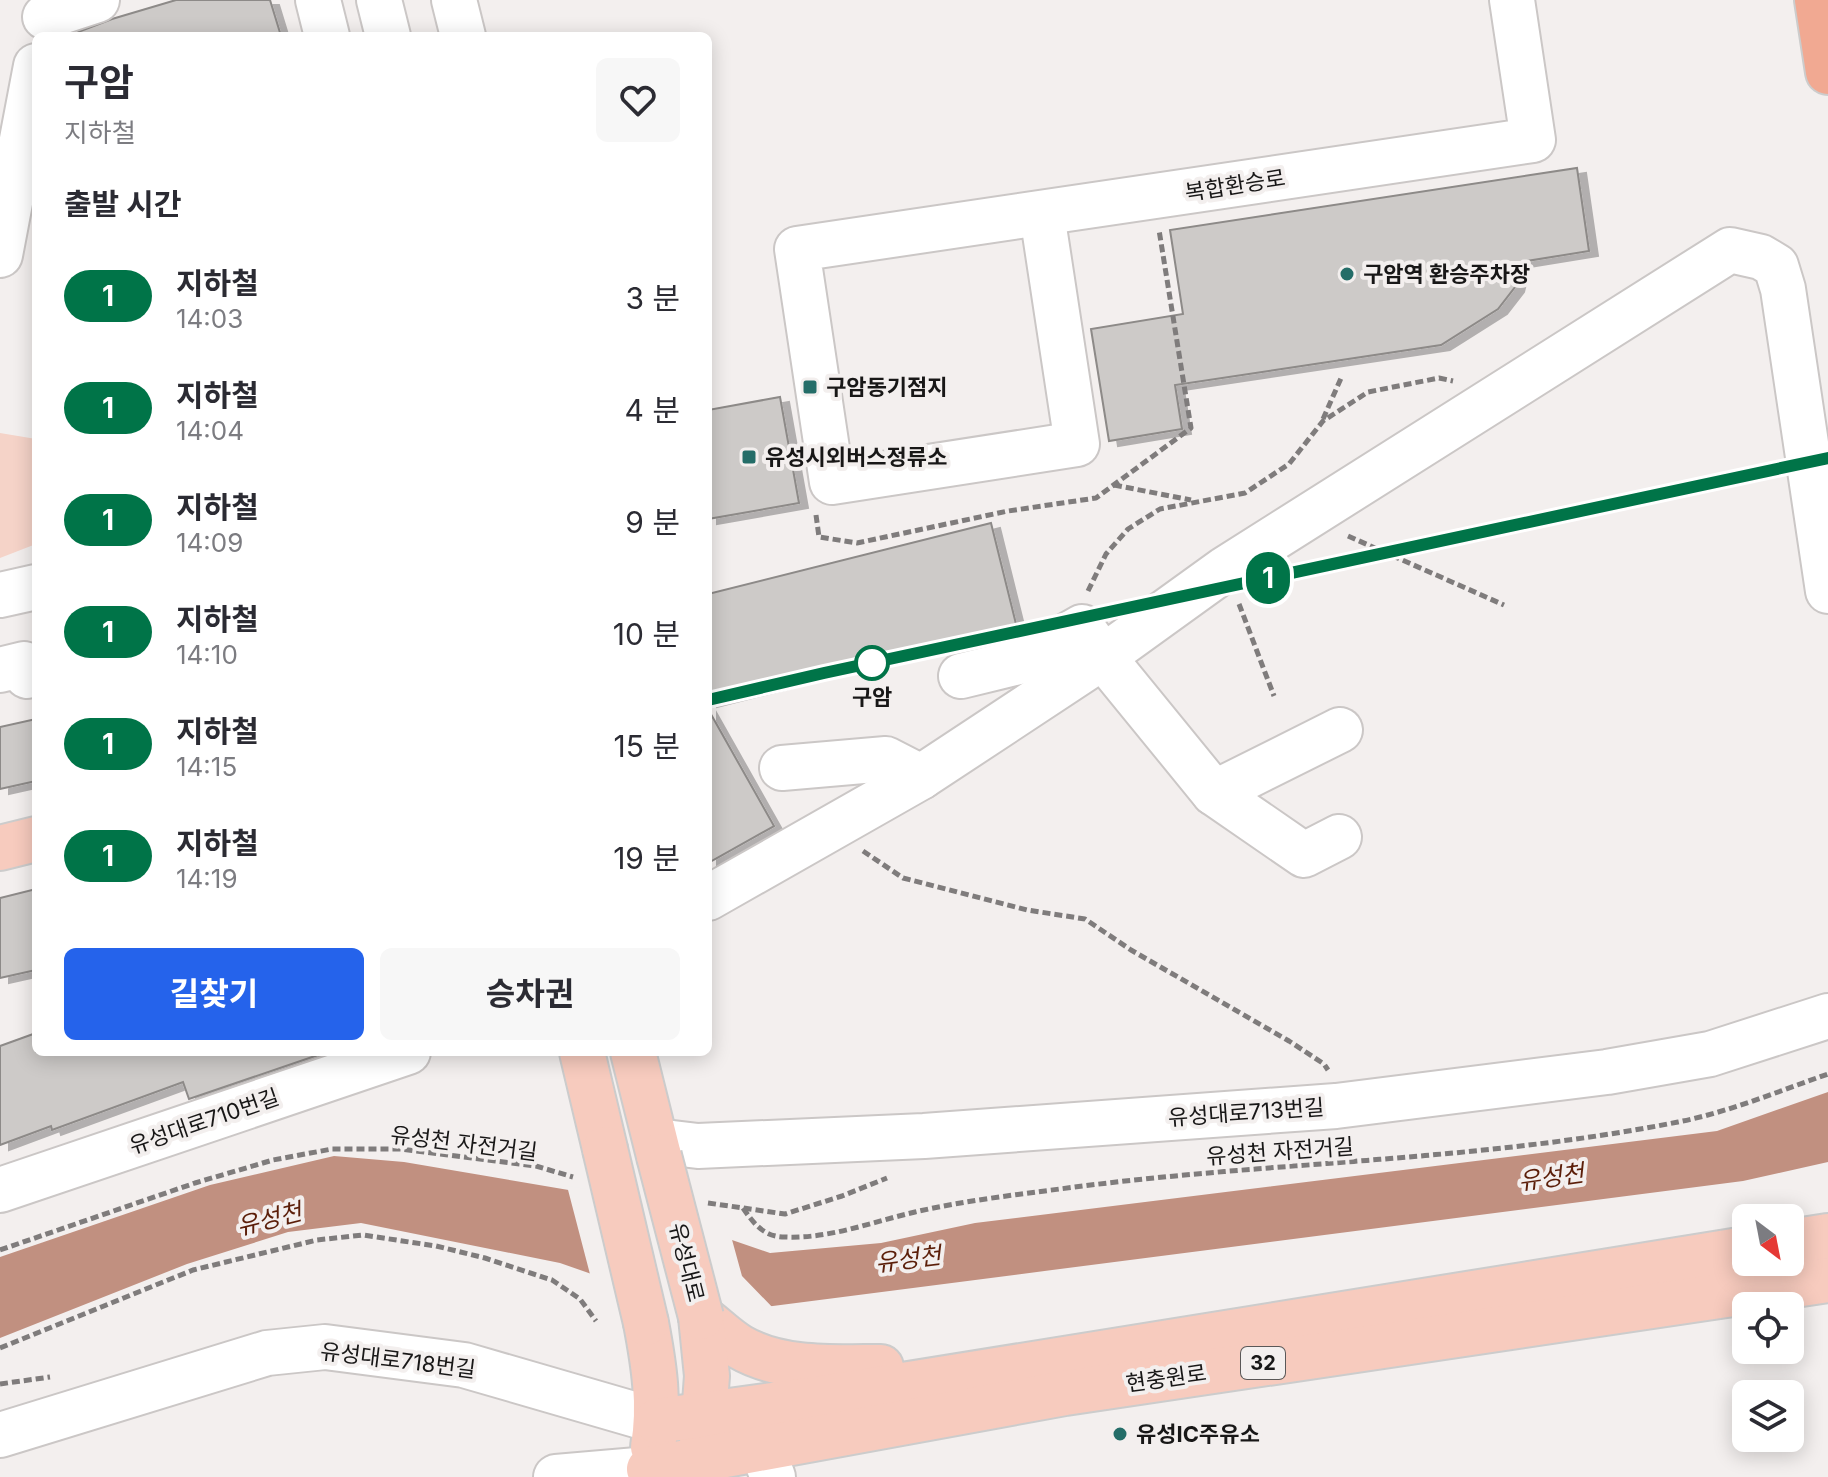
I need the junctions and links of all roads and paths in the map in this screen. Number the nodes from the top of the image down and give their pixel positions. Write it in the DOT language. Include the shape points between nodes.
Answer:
graph roads {
  1 [pos="97,0"];
  2 [pos="318,0"];
  3 [pos="379,0"];
  4 [pos="454,0"];
  5 [pos="1512,0"];
  6 [pos="1817,0"];
  7 [pos="45,18"];
  8 [pos="326,32"];
  9 [pos="387,32"];
  10 [pos="462,32"];
  11 [pos="1828,72"];
  12 [pos="32,87"];
  13 [pos="1042,214"];
  14 [pos="0,255"];
  15 [pos="1342,376"];
  16 [pos="1499,396"];
  17 [pos="1323,421"];
  18 [pos="1114,485"];
  19 [pos="1195,501"];
  20 [pos="1306,518"];
  21 [pos="1225,569"];
  22 [pos="32,588"];
  23 [pos="1828,591"];
  24 [pos="0,595"];
  25 [pos="1086,596"];
  26 [pos="1504,605"];
  27 [pos="1103,657"];
  28 [pos="961,676"];
  29 [pos="1274,696"];
  30 [pos="1340,730"];
  31 [pos="782,768"];
  32 [pos="921,777"];
  33 [pos="1214,793"];
  34 [pos="837,825"];
  35 [pos="1339,837"];
  36 [pos="32,840"];
  37 [pos="0,848"];
  38 [pos="712,896"];
  39 [pos="1828,1016"];
  40 [pos="396,1056"];
  41 [pos="582,1056"];
  42 [pos="634,1056"];
  43 [pos="1828,1074"];
  44 [pos="1336,1106"];
  45 [pos="924,1136"];
  46 [pos="658,1149"];
  47 [pos="591,1163"];
  48 [pos="0,1190"];
  49 [pos="697,1201"];
  50 [pos="743,1208"];
  51 [pos="1828,1236"];
  52 [pos="1804,1240"];
  53 [pos="0,1250"];
  54 [pos="1732,1251"];
  55 [pos="1828,1280"];
  56 [pos="701,1317"];
  57 [pos="596,1321"];
  58 [pos="0,1348"];
  59 [pos="1060,1360"];
  60 [pos="705,1415"];
  61 [pos="657,1421"];
  62 [pos="0,1435"];
  63 [pos="768,1463"];
  64 [pos="699,1469"];
  65 [pos="648,1473"];
  66 [pos="556,1477"];
  1 -- 7 [label="street"];
  2 -- 8 [label="street"];
  3 -- 9 [label="street"];
  4 -- 10 [label="street"];
  5 -- 13 [label="street, 복합환승로" via="1533,140"];
  6 -- 11 [label="highway"];
  12 -- 14 [label="street"];
  13 -- 13 [label="street, 복합환승로" via="797,249 832,482 1077,444"];
  15 -- 17 [label="path"];
  16 -- 17 [label="path" via="1439,378 1368,392"];
  16 -- 20 [label="street"];
  16 -- 23 [label="street" via="1730,250 1761,257 1776,266 1783,289"];
  17 -- 19 [label="path" via="1289,464 1245,493"];
  18 -- 19 [label="path"];
  19 -- 25 [label="path" via="1160,509 1128,529 1106,554"];
  20 -- 21 [label="street"];
  20 -- 26 [label="path"];
  21 -- 27 [label="street"];
  21 -- 29 [label="path"];
  22 -- 24 [label="street"];
  27 -- 28 [label="street" via="1082,627 1023,661"];
  27 -- 32 [label="street"];
  27 -- 33 [label="street"];
  30 -- 33 [label="street"];
  31 -- 32 [label="street" via="886,759"];
  32 -- 34 [label="street"];
  33 -- 35 [label="street" via="1304,855"];
  34 -- 38 [label="street"];
  34 -- 44 [label="path" via="903,878 1085,919 1324,1064 1332,1076"];
  36 -- 37 [label="main road"];
  39 -- 44 [label="street, 유성대로713번길" via="1710,1054"];
  40 -- 48 [label="street, 유성대로710번길"];
  41 -- 47 [label="main road"];
  42 -- 46 [label="main road, 유성대로"];
  43 -- 50 [label="path, 유성천 자전거길" via="1680,1122 1471,1153 1081,1186 918,1211 806,1237 780,1238 758,1230"];
  44 -- 45 [label="street, 유성대로713번길"];
  45 -- 46 [label="street, 유성대로713번길"];
  45 -- 50 [label="path" via="890,1176 842,1196 785,1214"];
  46 -- 56 [label="main road, 유성대로, bridge"];
  47 -- 53 [label="path, 유성천 자전거길" via="536,1166 401,1149 332,1149 195,1183"];
  47 -- 61 [label="main road, bridge" via="646,1323"];
  49 -- 50 [label="path"];
  51 -- 52 [label="main road"];
  54 -- 59 [label="main road, 현충원로 / 32"];
  55 -- 63 [label="main road, 현충원로 / 32" via="1065,1393 832,1434"];
  56 -- 59 [label="main road" via="741,1348 778,1361 827,1367"];
  56 -- 60 [label="main road, 유성대로"];
  57 -- 58 [label="path" via="580,1299 552,1280 436,1246 363,1235 317,1240 193,1270"];
  59 -- 60 [label="main road"];
  60 -- 61 [label="main road"];
  60 -- 64 [label="main road, 유성대로"];
  61 -- 62 [label="street, 유성대로718번길" via="464,1365 325,1347 267,1353"];
  61 -- 65 [label="main road"];
  63 -- 64 [label="main road, 현충원로 / 32"];
  64 -- 65 [label="main road, 현충원로 / 32"];
  65 -- 66 [label="street"];
}
